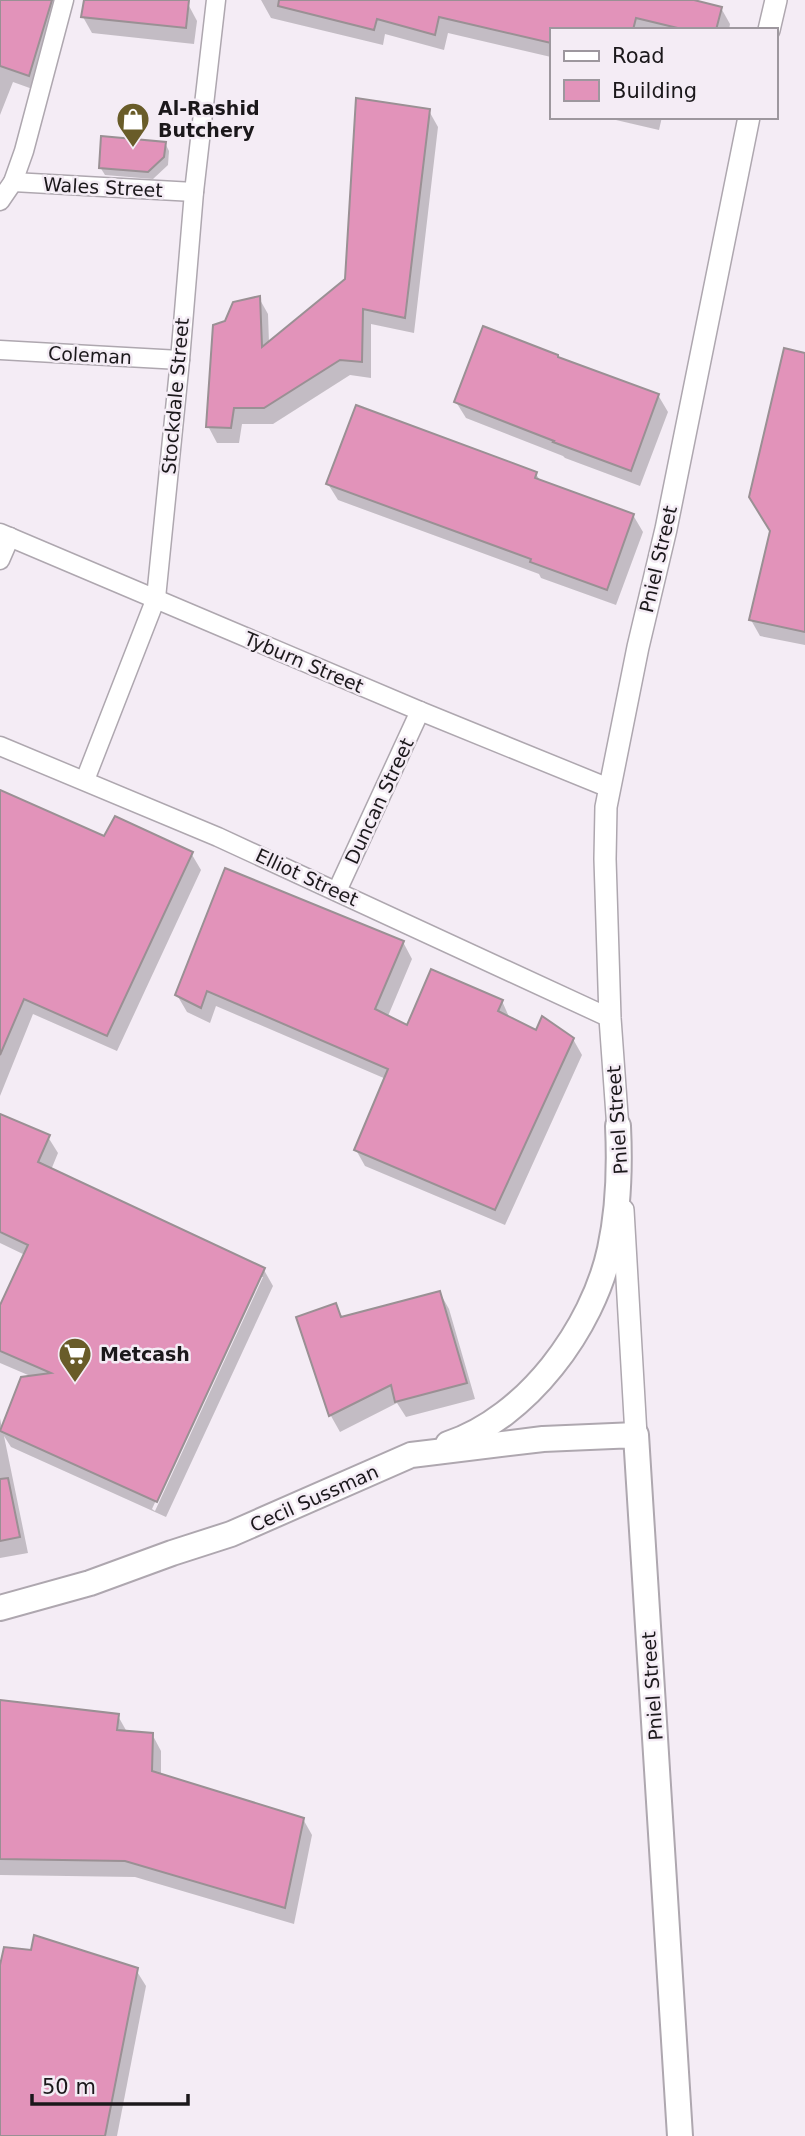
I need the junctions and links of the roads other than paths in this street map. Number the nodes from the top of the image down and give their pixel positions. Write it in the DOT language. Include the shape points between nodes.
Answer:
graph roads {
  1 [pos="64,0"];
  2 [pos="216,0"];
  3 [pos="776,0"];
  4 [pos="769,28"];
  5 [pos="749,119"];
  6 [pos="13,182"];
  7 [pos="194,192"];
  8 [pos="0,201"];
  9 [pos="0,350"];
  10 [pos="180,359"];
  11 [pos="5,535"];
  12 [pos="0,561"];
  13 [pos="156,598"];
  14 [pos="420,711"];
  15 [pos="0,746"];
  16 [pos="85,780"];
  17 [pos="609,788"];
  18 [pos="337,891"];
  19 [pos="610,1018"];
  20 [pos="618,1126"];
  21 [pos="636,1435"];
  22 [pos="411,1455"];
  23 [pos="0,1608"];
  24 [pos="680,2136"];
  1 -- 6 [label="street"];
  2 -- 7 [label="street, Stockdale Street"];
  3 -- 4 [label="street"];
  5 -- 17 [label="street, Pniel Street"];
  6 -- 7 [label="street, Wales Street"];
  6 -- 8 [label="street"];
  7 -- 10 [label="street, Stockdale Street"];
  9 -- 10 [label="street, Coleman"];
  10 -- 13 [label="street, Stockdale Street"];
  11 -- 12 [label="street"];
  11 -- 13 [label="street, Tyburn Street"];
  13 -- 14 [label="street, Tyburn Street"];
  13 -- 16 [label="street, Stockdale Street"];
  14 -- 17 [label="street, Tyburn Street"];
  14 -- 18 [label="street, Duncan Street"];
  15 -- 16 [label="street, Elliot Street"];
  16 -- 18 [label="street, Elliot Street"];
  17 -- 19 [label="street, Pniel Street" via="605,859"];
  18 -- 19 [label="street, Elliot Street"];
  19 -- 20 [label="street, Pniel Street"];
  20 -- 21 [label="street, Pniel Street"];
  20 -- 22 [label="main road" via="620,1167 610,1252 577,1330 546,1373 492,1423 453,1443"];
  21 -- 22 [label="main road, Cecil Sussman"];
  21 -- 24 [label="main road, Pniel Street"];
  22 -- 23 [label="main road, Cecil Sussman" via="231,1535 90,1584"];
}
